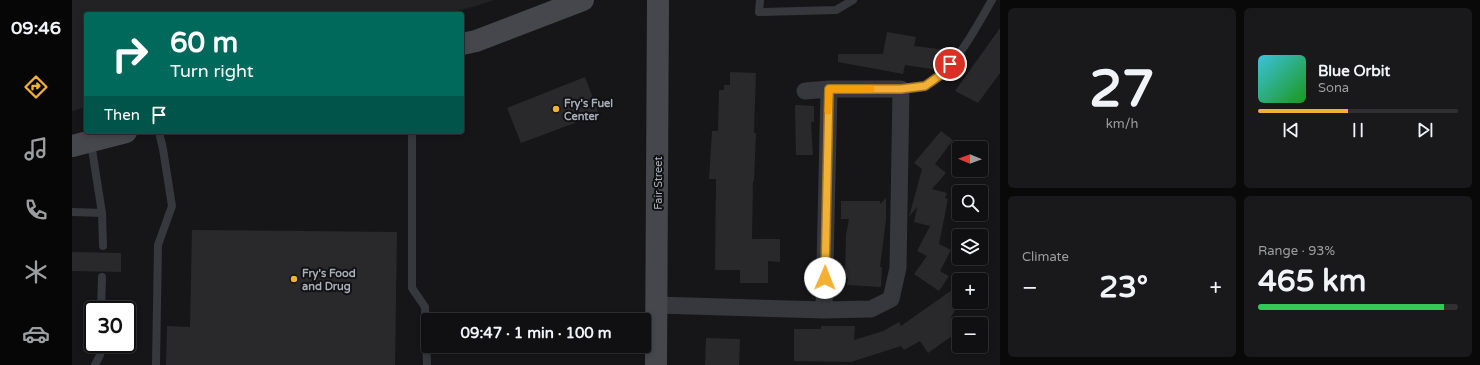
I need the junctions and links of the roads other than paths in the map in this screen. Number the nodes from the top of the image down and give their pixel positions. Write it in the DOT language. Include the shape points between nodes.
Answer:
graph roads {
  1 [pos="582,0"];
  2 [pos="658,0"];
  3 [pos="760,0"];
  4 [pos="853,0"];
  5 [pos="992,0"];
  6 [pos="464,44"];
  7 [pos="829,89"];
  8 [pos="901,89"];
  9 [pos="806,91"];
  10 [pos="118,134"];
  11 [pos="159,134"];
  12 [pos="412,134"];
  13 [pos="81,144"];
  14 [pos="72,212"];
  15 [pos="102,213"];
  16 [pos="103,246"];
  17 [pos="102,277"];
  18 [pos="101,301"];
  19 [pos="657,305"];
  20 [pos="824,310"];
  21 [pos="100,353"];
  22 [pos="95,365"];
  23 [pos="156,365"];
  24 [pos="427,365"];
  25 [pos="656,365"];
  1 -- 6 [label="street"];
  2 -- 19 [label="street, Fair Street"];
  3 -- 4 [label="lane" via="759,12 836,10"];
  5 -- 8 [label="lane" via="966,44 942,74 925,86"];
  7 -- 8 [label="street"];
  7 -- 9 [label="street"];
  7 -- 20 [label="street"];
  8 -- 20 [label="street" via="898,268 891,299 871,310"];
  10 -- 13 [label="street"];
  11 -- 23 [label="lane" via="172,206 158,245"];
  12 -- 24 [label="lane" via="412,288 425,307"];
  13 -- 15 [label="lane"];
  14 -- 15 [label="lane"];
  15 -- 16 [label="lane"];
  17 -- 18 [label="lane"];
  19 -- 20 [label="street"];
  19 -- 25 [label="street, Fair Street"];
  21 -- 22 [label="lane"];
}
